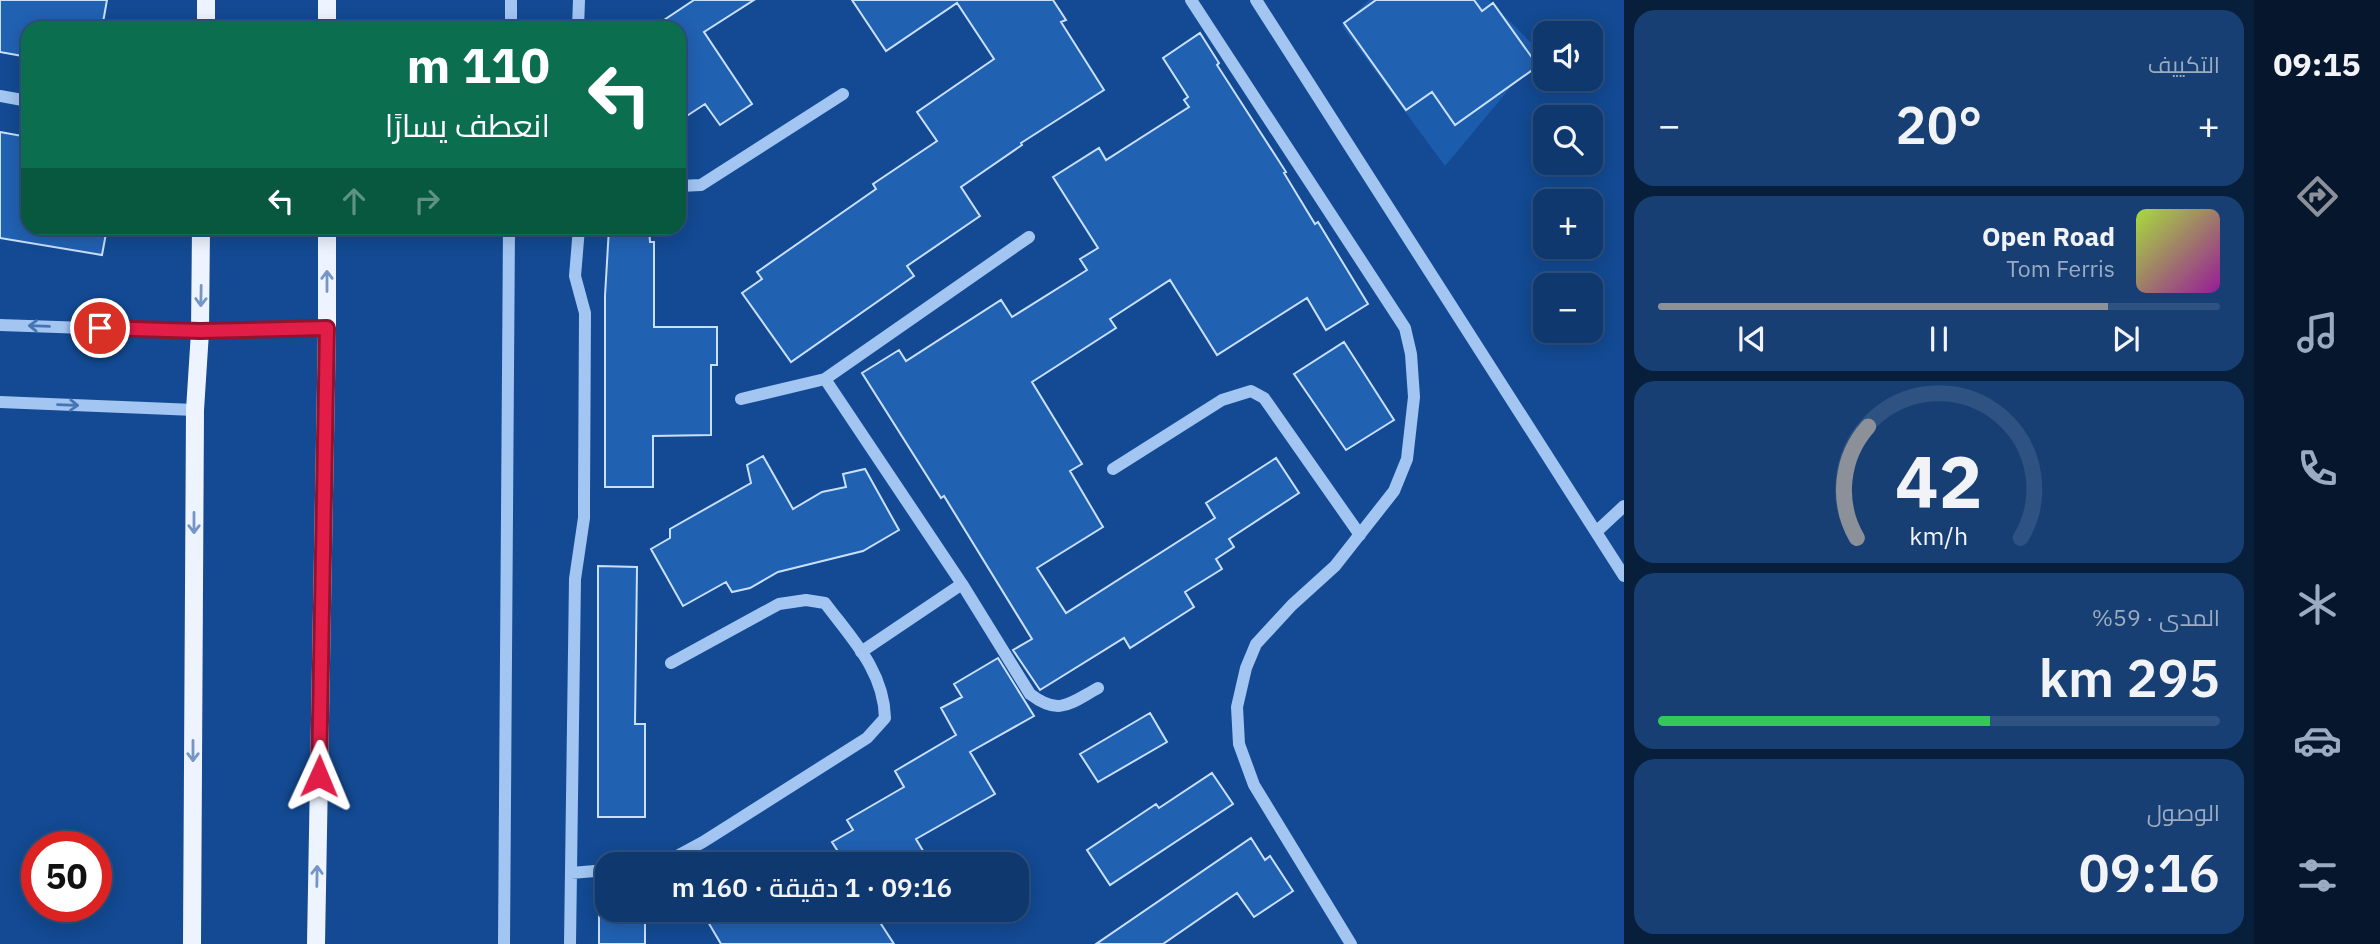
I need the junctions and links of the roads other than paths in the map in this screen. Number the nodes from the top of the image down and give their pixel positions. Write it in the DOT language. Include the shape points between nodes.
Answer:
graph roads {
  1 [pos="206,0"];
  2 [pos="327,0"];
  3 [pos="511,0"];
  4 [pos="579,0"];
  5 [pos="1191,0"];
  6 [pos="1256,0"];
  7 [pos="205,21"];
  8 [pos="327,21"];
  9 [pos="511,21"];
  10 [pos="578,21"];
  11 [pos="843,94"];
  12 [pos="0,96"];
  13 [pos="21,100"];
  14 [pos="686,186"];
  15 [pos="201,235"];
  16 [pos="327,235"];
  17 [pos="509,235"];
  18 [pos="578,235"];
  19 [pos="1029,237"];
  20 [pos="0,325"];
  21 [pos="327,328"];
  22 [pos="200,331"];
  23 [pos="825,379"];
  24 [pos="741,399"];
  25 [pos="0,402"];
  26 [pos="195,410"];
  27 [pos="1113,469"];
  28 [pos="1624,506"];
  29 [pos="1596,531"];
  30 [pos="1360,535"];
  31 [pos="1623,570"];
  32 [pos="962,584"];
  33 [pos="861,652"];
  34 [pos="671,663"];
  35 [pos="1098,688"];
  36 [pos="684,852"];
  37 [pos="595,871"];
  38 [pos="571,873"];
  39 [pos="192,944"];
  40 [pos="316,944"];
  41 [pos="504,944"];
  42 [pos="570,944"];
  43 [pos="1351,944"];
  1 -- 7 [label="main road"];
  2 -- 8 [label="main road"];
  3 -- 9 [label="street"];
  4 -- 10 [label="street"];
  5 -- 30 [label="street" via="1405,328 1414,397 1408,459 1394,491"];
  6 -- 29 [label="street"];
  11 -- 14 [label="street" via="701,185"];
  12 -- 13 [label="street"];
  15 -- 22 [label="main road, one-way"];
  21 -- 16 [label="main road, one-way"];
  17 -- 41 [label="street"];
  18 -- 38 [label="street" via="575,276 585,313 584,518 575,579"];
  19 -- 23 [label="street"];
  22 -- 20 [label="street, one-way"];
  21 -- 22 [label="street"];
  40 -- 21 [label="main road, one-way"];
  22 -- 26 [label="main road"];
  23 -- 24 [label="street"];
  23 -- 32 [label="street"];
  25 -- 26 [label="street, one-way"];
  26 -- 39 [label="main road, one-way"];
  27 -- 30 [label="street" via="1222,400 1251,391 1264,397"];
  28 -- 29 [label="street"];
  29 -- 31 [label="street"];
  30 -- 43 [label="street" via="1256,644 1237,707 1239,744 1254,785"];
  32 -- 33 [label="street"];
  32 -- 35 [label="street" via="1030,694 1046,706 1066,706"];
  33 -- 34 [label="street" via="825,603 806,600 779,604"];
  33 -- 36 [label="street" via="874,670 885,718 867,738"];
  37 -- 38 [label="street"];
  38 -- 42 [label="street"];
}
